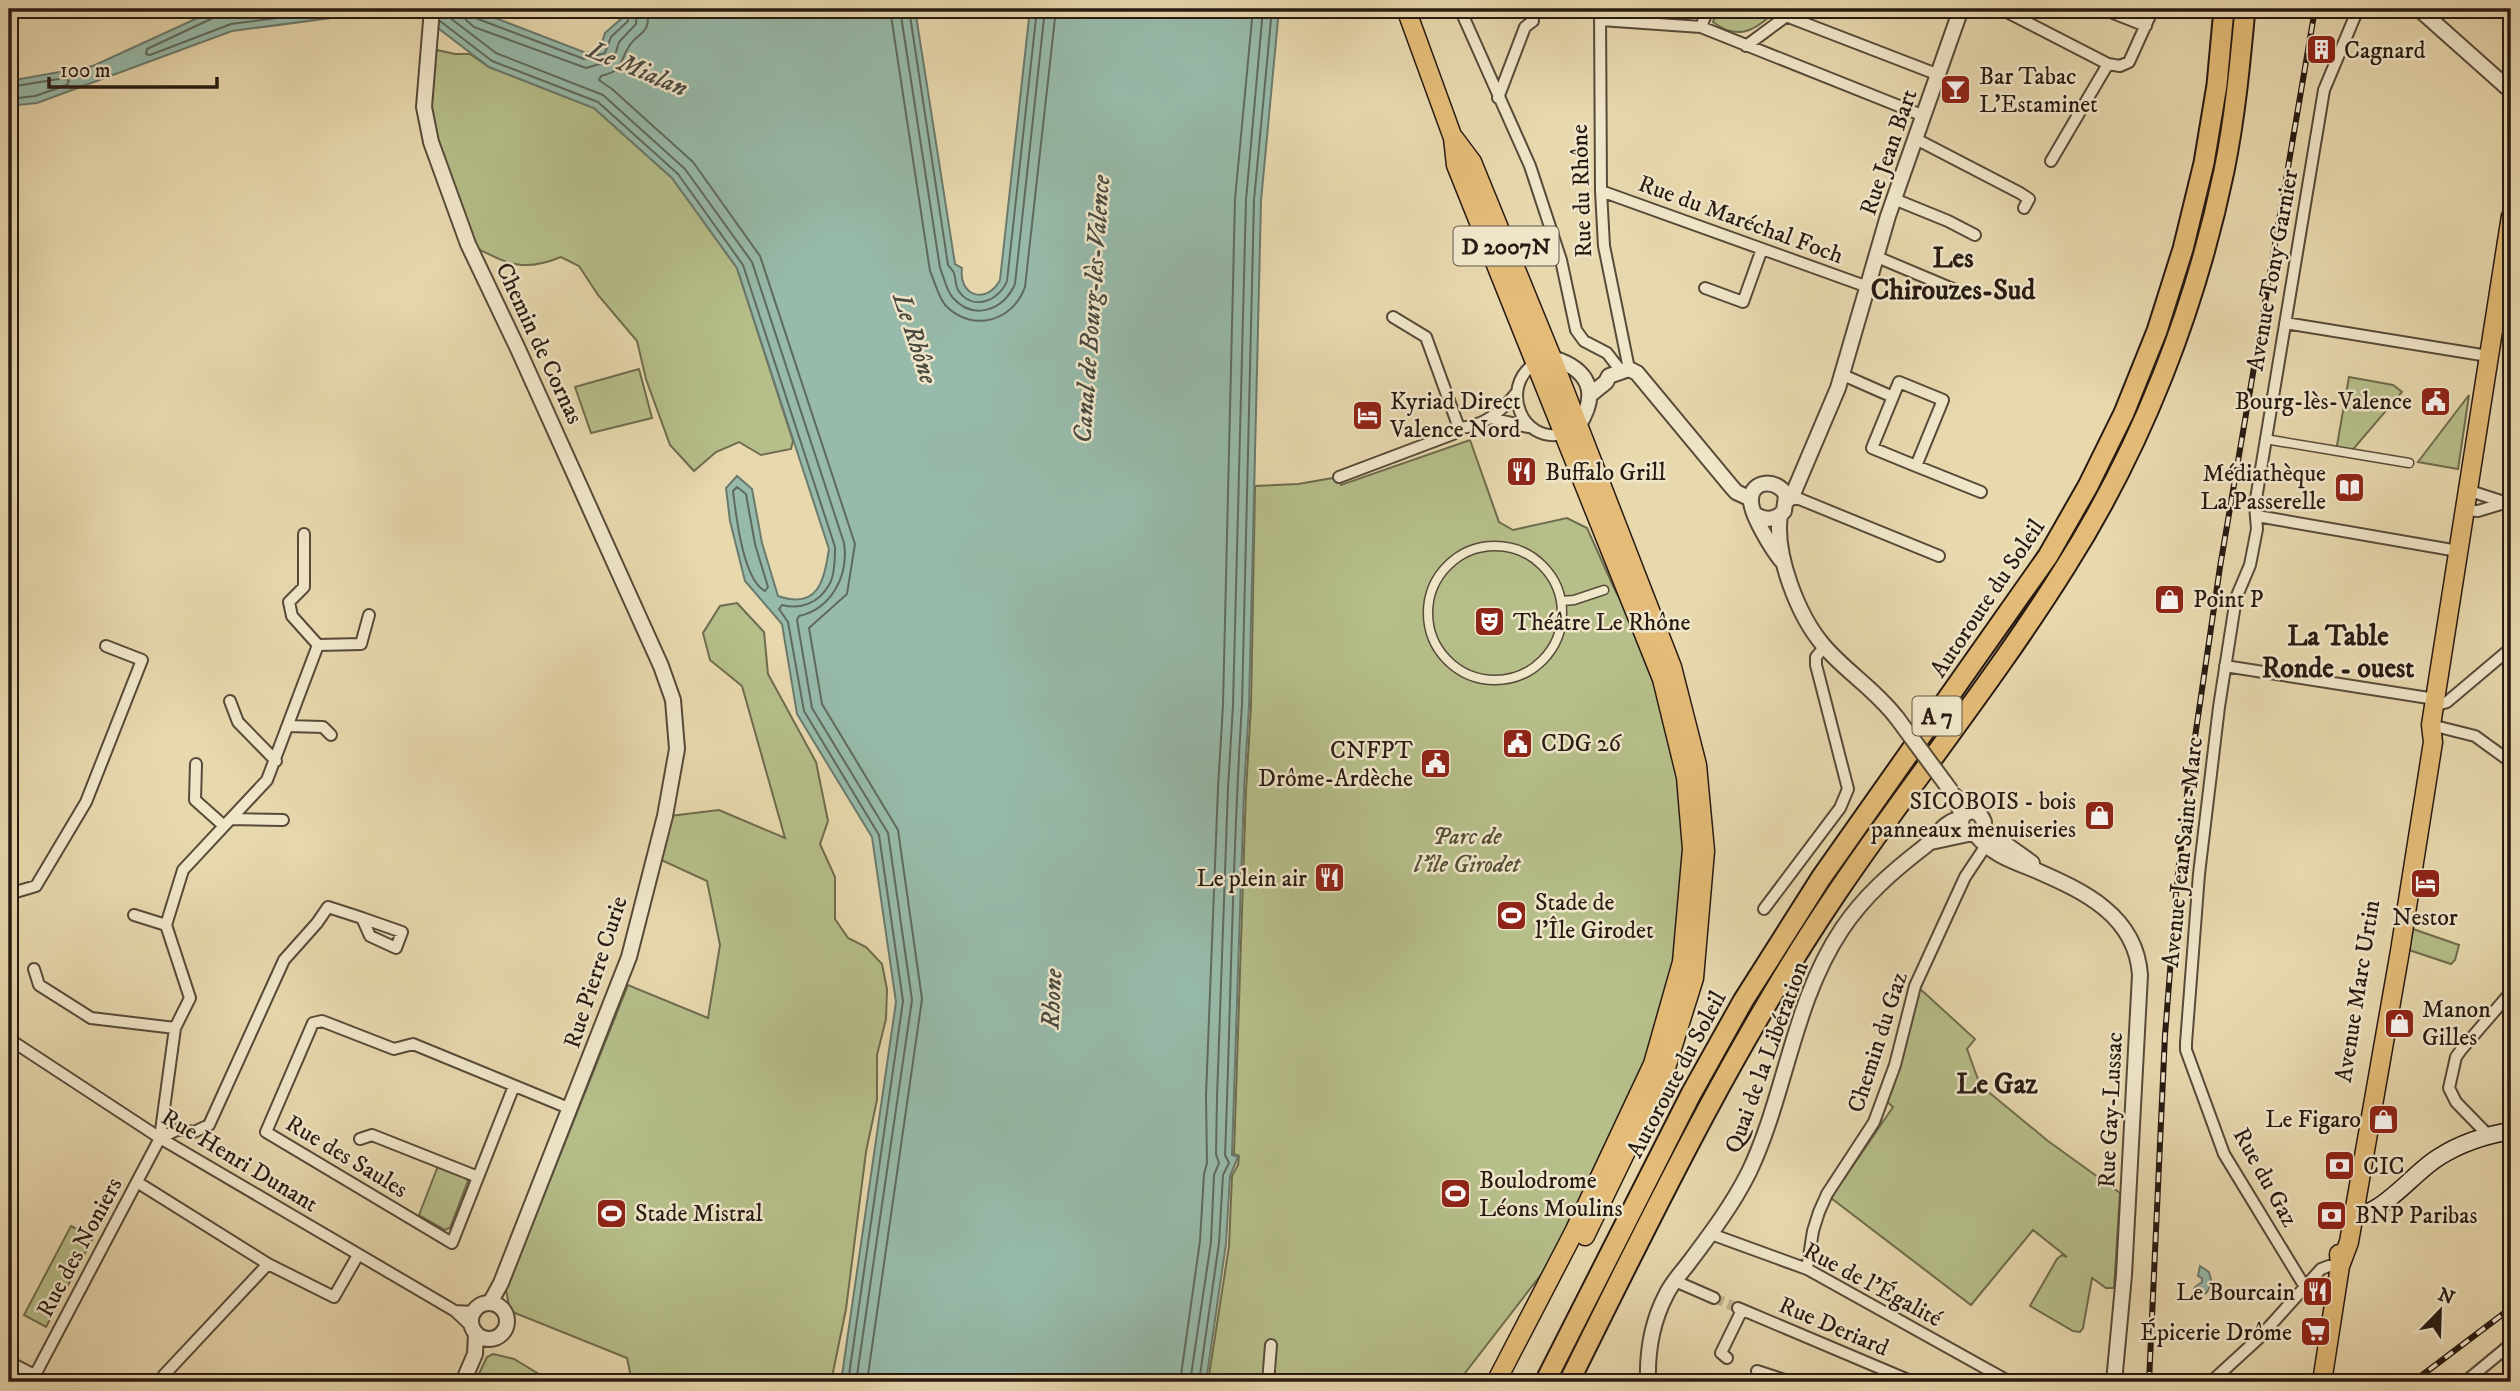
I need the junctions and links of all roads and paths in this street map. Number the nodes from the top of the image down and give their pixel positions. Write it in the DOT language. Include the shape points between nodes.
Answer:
graph roads {
  1 [pos="432,9"];
  2 [pos="1406,9"];
  3 [pos="1460,9"];
  4 [pos="1708,9"];
  5 [pos="1796,9"];
  6 [pos="1961,9"];
  7 [pos="2001,9"];
  8 [pos="2103,9"];
  9 [pos="2153,9"];
  10 [pos="2224,9"];
  11 [pos="2245,9"];
  12 [pos="2358,9"];
  13 [pos="2419,9"];
  14 [pos="1600,14"];
  15 [pos="1786,16"];
  16 [pos="1533,21"];
  17 [pos="2146,26"];
  18 [pos="1701,27"];
  19 [pos="1746,46"];
  20 [pos="2108,64"];
  21 [pos="2490,71"];
  22 [pos="1939,75"];
  23 [pos="2511,75"];
  24 [pos="2511,91"];
  25 [pos="1498,98"];
  26 [pos="1924,116"];
  27 [pos="1453,138"];
  28 [pos="1916,139"];
  29 [pos="2051,161"];
  30 [pos="1601,191"];
  31 [pos="1894,199"];
  32 [pos="2024,208"];
  33 [pos="2511,216"];
  34 [pos="1975,235"];
  35 [pos="1762,249"];
  36 [pos="1877,257"];
  37 [pos="1868,287"];
  38 [pos="1705,288"];
  39 [pos="1960,292"];
  40 [pos="2504,306"];
  41 [pos="1393,317"];
  42 [pos="2285,323"];
  43 [pos="2488,356"];
  44 [pos="1552,358"];
  45 [pos="1534,364"];
  46 [pos="1620,372"];
  47 [pos="1843,375"];
  48 [pos="1584,377"];
  49 [pos="1517,392"];
  50 [pos="1590,395"];
  51 [pos="1893,397"];
  52 [pos="1492,418"];
  53 [pos="1528,427"];
  54 [pos="1459,428"];
  55 [pos="1571,430"];
  56 [pos="2265,439"];
  57 [pos="2409,463"];
  58 [pos="1916,466"];
  59 [pos="1803,468"];
  60 [pos="1339,477"];
  61 [pos="1774,484"];
  62 [pos="2467,489"];
  63 [pos="1981,492"];
  64 [pos="1751,499"];
  65 [pos="1787,501"];
  66 [pos="2508,502"];
  67 [pos="1756,514"];
  68 [pos="1780,515"];
  69 [pos="2257,516"];
  70 [pos="2463,517"];
  71 [pos="304,534"];
  72 [pos="2458,551"];
  73 [pos="1939,556"];
  74 [pos="1783,562"];
  75 [pos="1604,590"];
  76 [pos="1562,601"];
  77 [pos="369,615"];
  78 [pos="318,645"];
  79 [pos="106,646"];
  80 [pos="1824,647"];
  81 [pos="2511,649"];
  82 [pos="661,666"];
  83 [pos="2225,666"];
  84 [pos="230,701"];
  85 [pos="2434,702"];
  86 [pos="2431,725"];
  87 [pos="288,726"];
  88 [pos="331,735"];
  89 [pos="276,761"];
  90 [pos="2511,762"];
  91 [pos="196,764"];
  92 [pos="1964,816"];
  93 [pos="283,820"];
  94 [pos="228,822"];
  95 [pos="2511,826"];
  96 [pos="1975,832"];
  97 [pos="2511,834"];
  98 [pos="1931,842"];
  99 [pos="1985,846"];
  100 [pos="2056,879"];
  101 [pos="9,894"];
  102 [pos="1765,909"];
  103 [pos="134,915"];
  104 [pos="362,918"];
  105 [pos="166,925"];
  106 [pos="34,969"];
  107 [pos="2511,992"];
  108 [pos="175,1028"];
  109 [pos="9,1039"];
  110 [pos="2186,1043"];
  111 [pos="514,1086"];
  112 [pos="571,1109"];
  113 [pos="2511,1130"];
  114 [pos="2489,1136"];
  115 [pos="160,1138"];
  116 [pos="360,1139"];
  117 [pos="478,1177"];
  118 [pos="137,1182"];
  119 [pos="2349,1216"];
  120 [pos="1710,1234"];
  121 [pos="358,1255"];
  122 [pos="268,1264"];
  123 [pos="2340,1266"];
  124 [pos="1807,1269"];
  125 [pos="1675,1281"];
  126 [pos="2305,1287"];
  127 [pos="1714,1298"];
  128 [pos="495,1305"];
  129 [pos="474,1324"];
  130 [pos="490,1339"];
  131 [pos="2511,1344"];
  132 [pos="1271,1345"];
  133 [pos="475,1354"];
  134 [pos="1727,1358"];
  135 [pos="9,1362"];
  136 [pos="1758,1371"];
  137 [pos="35,1375"];
  138 [pos="162,1379"];
  139 [pos="48,1382"];
  140 [pos="177,1382"];
  141 [pos="463,1382"];
  142 [pos="1268,1382"];
  143 [pos="1496,1382"];
  144 [pos="1509,1382"];
  145 [pos="1545,1382"];
  146 [pos="1569,1382"];
  147 [pos="1648,1382"];
  148 [pos="1791,1382"];
  149 [pos="1913,1382"];
  150 [pos="2010,1382"];
  151 [pos="2114,1382"];
  152 [pos="2211,1382"];
  153 [pos="2322,1382"];
  154 [pos="2465,1382"];
  1 -- 82 [label="street, Chemin de Cornas" via="425,107 439,167 468,244"];
  2 -- 27 [label="main road, D 2007N"];
  3 -- 25 [label="street"];
  4 -- 18 [label="street"];
  5 -- 15 [label="street"];
  6 -- 22 [label="street, Rue Jean Bart"];
  7 -- 20 [label="street"];
  8 -- 17 [label="street"];
  9 -- 17 [label="street"];
  10 -- 145 [label="highway, Autoroute du Soleil / A 7" via="2217,85 2183,249 2157,331 2094,474 2048,556 1821,878 1743,1001"];
  11 -- 146 [label="highway, Autoroute du Soleil / A 7" via="2238,87 2205,254 2178,337 2108,495 2034,615 1838,891 1762,1010"];
  12 -- 42 [label="street, Avenue Tony Garnier" via="2324,90"];
  13 -- 21 [label="street"];
  14 -- 18 [label="street"];
  14 -- 30 [label="street, Rue du Rhône"];
  15 -- 19 [label="street"];
  15 -- 22 [label="street"];
  16 -- 25 [label="street" via="1525,27"];
  17 -- 20 [label="street" via="2129,62"];
  18 -- 19 [label="street"];
  19 -- 26 [label="street"];
  20 -- 29 [label="street"];
  21 -- 23 [label="street"];
  21 -- 24 [label="street"];
  22 -- 26 [label="street, Rue Jean Bart"];
  25 -- 46 [label="street" via="1530,166 1561,260 1576,330 1584,341 1607,353"];
  26 -- 28 [label="street, Rue Jean Bart"];
  27 -- 44 [label="main road, D 2007N" via="1472,162"];
  27 -- 45 [label="main road, D 2007N" via="1456,165"];
  28 -- 31 [label="street, Rue Jean Bart"];
  28 -- 32 [label="street" via="2020,193 2029,200"];
  30 -- 35 [label="street, Rue du Maréchal Foch"];
  30 -- 46 [label="street, Rue du Rhône"];
  31 -- 34 [label="street"];
  31 -- 36 [label="street, Rue Jean Bart"];
  33 -- 40 [label="main road, Avenue Marc Urtin"];
  35 -- 37 [label="street, Rue du Maréchal Foch"];
  35 -- 38 [label="street" via="1743,302"];
  36 -- 37 [label="street, Rue Jean Bart"];
  36 -- 39 [label="street"];
  37 -- 47 [label="street, Rue Jean Bart"];
  40 -- 43 [label="main road, Avenue Marc Urtin"];
  41 -- 54 [label="street" via="1426,337"];
  42 -- 43 [label="street"];
  42 -- 56 [label="street, Avenue Tony Garnier"];
  43 -- 62 [label="main road, Avenue Marc Urtin"];
  44 -- 45 [label="main road"];
  44 -- 48 [label="street" via="1576,368"];
  44 -- 55 [label="main road, D 2007N"];
  45 -- 49 [label="street" via="1523,374"];
  45 -- 55 [label="main road, D 2007N"];
  46 -- 48 [label="street"];
  46 -- 50 [label="street"];
  46 -- 64 [label="street" via="1637,373 1736,492"];
  47 -- 51 [label="street"];
  47 -- 59 [label="street, Rue Jean Bart"];
  48 -- 50 [label="street"];
  49 -- 52 [label="street"];
  49 -- 53 [label="street" via="1518,411"];
  50 -- 55 [label="street" via="1586,415"];
  51 -- 58 [label="street" via="1872,448"];
  51 -- 58 [label="street" via="1899,382 1943,400"];
  52 -- 53 [label="street"];
  52 -- 54 [label="street"];
  53 -- 55 [label="street" via="1551,435"];
  54 -- 60 [label="street"];
  55 -- 143 [label="main road, D 2007N" via="1662,680 1686,777 1692,849 1682,962 1653,1064 1574,1233"];
  55 -- 144 [label="main road, D 2007N" via="1672,667 1697,765 1705,851 1694,978 1665,1071"];
  56 -- 57 [label="street"];
  56 -- 69 [label="street, Avenue Tony Garnier"];
  58 -- 63 [label="street"];
  59 -- 61 [label="street"];
  59 -- 65 [label="street, Rue Jean Bart"];
  61 -- 64 [label="street" via="1759,485"];
  61 -- 65 [label="street" via="1784,490"];
  62 -- 66 [label="street"];
  62 -- 70 [label="main road, Avenue Marc Urtin"];
  64 -- 67 [label="street"];
  65 -- 68 [label="street"];
  65 -- 73 [label="street" via="1797,498"];
  66 -- 70 [label="street"];
  67 -- 68 [label="street" via="1768,519"];
  67 -- 74 [label="street"];
  68 -- 74 [label="street"];
  69 -- 72 [label="street"];
  69 -- 83 [label="street, Avenue Tony Garnier"];
  70 -- 72 [label="main road, Avenue Marc Urtin"];
  71 -- 78 [label="street" via="304,587 289,602 292,616"];
  72 -- 85 [label="main road, Avenue Marc Urtin"];
  74 -- 80 [label="street" via="1806,618"];
  75 -- 76 [label="street"];
  76 -- 76 [label="street" via="1545,567 1530,555 1494,545 1472,549 1452,560 1437,577 1427,619 1433,639 1456,668 1470,676 1502,680 1525,673 1555,645"];
  77 -- 78 [label="street" via="361,644"];
  78 -- 87 [label="street"];
  79 -- 101 [label="street" via="142,660 86,802 36,886"];
  80 -- 92 [label="street, bridge" via="1878,694 1953,793"];
  80 -- 102 [label="street" via="1816,665 1848,789 1840,808"];
  81 -- 85 [label="street" via="2447,702"];
  82 -- 112 [label="street, Rue Pierre Curie" via="673,700 677,748 665,816 629,957"];
  83 -- 85 [label="street"];
  83 -- 110 [label="street, Avenue Jean Saint-Marc" via="2199,874"];
  84 -- 89 [label="street" via="238,722"];
  85 -- 86 [label="main road, Avenue Marc Urtin"];
  86 -- 90 [label="street" via="2475,736"];
  86 -- 119 [label="main road, Avenue Marc Urtin" via="2420,757"];
  87 -- 88 [label="street" via="323,727"];
  87 -- 89 [label="street"];
  89 -- 94 [label="street" via="267,780"];
  91 -- 94 [label="street" via="195,800"];
  92 -- 96 [label="street" via="1962,830"];
  92 -- 96 [label="street" via="1981,816"];
  92 -- 98 [label="street, Quai de la Libération" via="1952,820"];
  93 -- 94 [label="street"];
  94 -- 105 [label="street" via="183,870"];
  95 -- 97 [label="street"];
  96 -- 98 [label="street, Quai de la Libération"];
  96 -- 99 [label="street, Rue Gay-Lussac"];
  96 -- 100 [label="street, Rue Gay-Lussac"];
  98 -- 120 [label="street, Quai de la Libération" via="1875,888 1841,931 1812,988 1753,1163 1737,1197"];
  99 -- 100 [label="street, Rue Gay-Lussac"];
  99 -- 124 [label="street, Chemin du Gaz" via="1965,877 1915,986 1895,1065 1874,1122 1819,1212"];
  100 -- 151 [label="street, Rue Gay-Lussac" via="2116,919 2139,958 2124,1275"];
  103 -- 105 [label="street"];
  104 -- 115 [label="street" via="328,907 284,960 209,1125 194,1132 179,1129"];
  105 -- 108 [label="street, Rue des Noniers" via="190,998"];
  106 -- 108 [label="street" via="39,985 91,1018"];
  107 -- 114 [label="street" via="2456,1057 2449,1088 2456,1102"];
  108 -- 115 [label="street, Rue des Noniers"];
  109 -- 115 [label="street, Rue Henri Dunant"];
  110 -- 126 [label="street, Rue du Gaz" via="2224,1154"];
  111 -- 112 [label="street, Rue des Saules"];
  111 -- 117 [label="street, Rue des Saules"];
  111 -- 117 [label="street, Rue des Saules" via="413,1044 394,1049 322,1021 313,1023 266,1132 452,1243"];
  112 -- 128 [label="street, Rue Pierre Curie"];
  113 -- 114 [label="main road"];
  114 -- 119 [label="main road" via="2437,1158 2374,1211"];
  115 -- 118 [label="street, Rue des Noniers"];
  115 -- 121 [label="street, Rue Henri Dunant"];
  116 -- 117 [label="street, Rue des Saules" via="372,1135"];
  118 -- 122 [label="street"];
  118 -- 137 [label="street, Rue des Noniers"];
  119 -- 123 [label="main road, Avenue Marc Urtin"];
  120 -- 124 [label="street, Rue de l'Égalité"];
  120 -- 125 [label="street, Quai de la Libération"];
  121 -- 122 [label="street" via="334,1297"];
  121 -- 129 [label="street, Rue Henri Dunant"];
  122 -- 138 [label="street"];
  123 -- 126 [label="street" via="2321,1269"];
  123 -- 153 [label="main road, Avenue Marc Urtin"];
  124 -- 150 [label="street, Rue de l'Égalité"];
  125 -- 127 [label="street"];
  125 -- 147 [label="street, Quai de la Libération" via="1656,1318"];
  126 -- 152 [label="street"];
  128 -- 129 [label="street" via="480,1305"];
  128 -- 130 [label="street" via="507,1324 501,1334"];
  129 -- 130 [label="street"];
  129 -- 133 [label="street"];
  130 -- 133 [label="street"];
  131 -- 154 [label="street"];
  132 -- 142 [label="street"];
  133 -- 141 [label="street"];
  134 -- 149 [label="street, Rue Deriard" via="1721,1353 1740,1309"];
  135 -- 137 [label="street"];
  136 -- 148 [label="street"];
  137 -- 139 [label="street"];
  138 -- 140 [label="street"];
}
